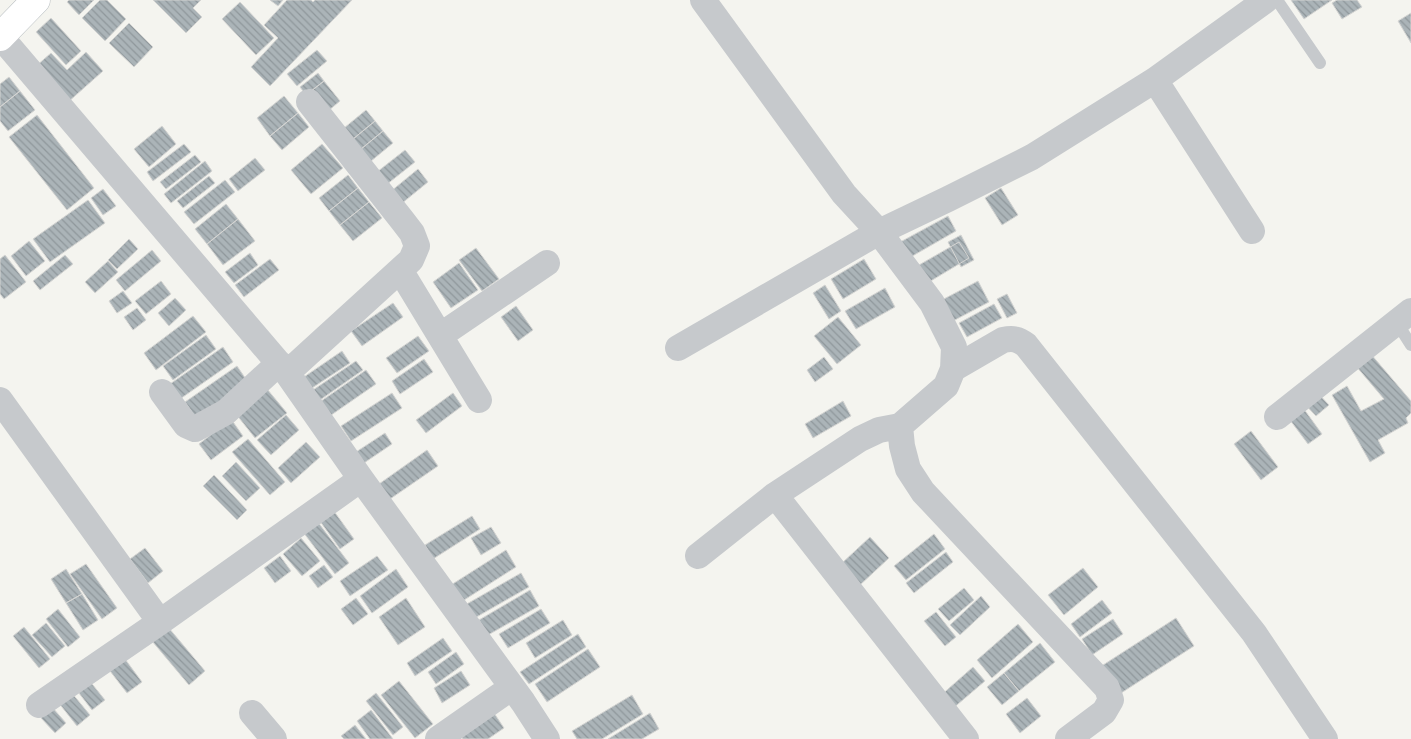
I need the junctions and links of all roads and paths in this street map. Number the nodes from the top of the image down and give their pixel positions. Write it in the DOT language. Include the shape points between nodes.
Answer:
graph roads {
  1 [pos="36,0"];
  2 [pos="703,0"];
  3 [pos="1266,0"];
  4 [pos="1277,0"];
  5 [pos="0,37"];
  6 [pos="1320,63"];
  7 [pos="1155,80"];
  8 [pos="309,102"];
  9 [pos="1252,231"];
  10 [pos="879,232"];
  11 [pos="547,263"];
  12 [pos="400,270"];
  13 [pos="1404,317"];
  14 [pos="440,334"];
  15 [pos="1411,345"];
  16 [pos="678,348"];
  17 [pos="283,368"];
  18 [pos="953,369"];
  19 [pos="162,392"];
  20 [pos="0,400"];
  21 [pos="479,400"];
  22 [pos="1277,417"];
  23 [pos="900,426"];
  24 [pos="361,479"];
  25 [pos="775,495"];
  26 [pos="698,556"];
  27 [pos="160,622"];
  28 [pos="512,688"];
  29 [pos="39,705"];
  30 [pos="252,713"];
  31 [pos="274,739"];
  32 [pos="438,739"];
  33 [pos="547,739"];
  34 [pos="966,739"];
  35 [pos="1068,739"];
  36 [pos="1325,739"];
  1 -- 5 [label="main road"];
  2 -- 10 [label="street" via="844,194"];
  3 -- 7 [label="street"];
  4 -- 6 [label="lane"];
  5 -- 17 [label="street"];
  7 -- 9 [label="street"];
  7 -- 10 [label="street" via="1032,157"];
  8 -- 12 [label="street" via="412,233 417,246 411,260"];
  10 -- 16 [label="street"];
  10 -- 18 [label="street" via="932,303 954,347"];
  11 -- 14 [label="street"];
  12 -- 14 [label="street"];
  12 -- 17 [label="street"];
  13 -- 15 [label="lane"];
  13 -- 22 [label="street"];
  14 -- 21 [label="street"];
  17 -- 19 [label="street" via="226,412 195,429 186,424"];
  17 -- 24 [label="street"];
  18 -- 23 [label="street" via="946,386"];
  18 -- 36 [label="street" via="1003,340 1011,338 1026,345 1254,633"];
  20 -- 27 [label="street"];
  23 -- 25 [label="street" via="879,430 860,439"];
  23 -- 35 [label="street" via="908,469 923,492 1107,688 1111,700 1104,712"];
  24 -- 27 [label="street"];
  24 -- 28 [label="street"];
  25 -- 26 [label="street"];
  25 -- 34 [label="street"];
  27 -- 29 [label="street"];
  28 -- 32 [label="street"];
  28 -- 33 [label="street"];
  30 -- 31 [label="street"];
}
